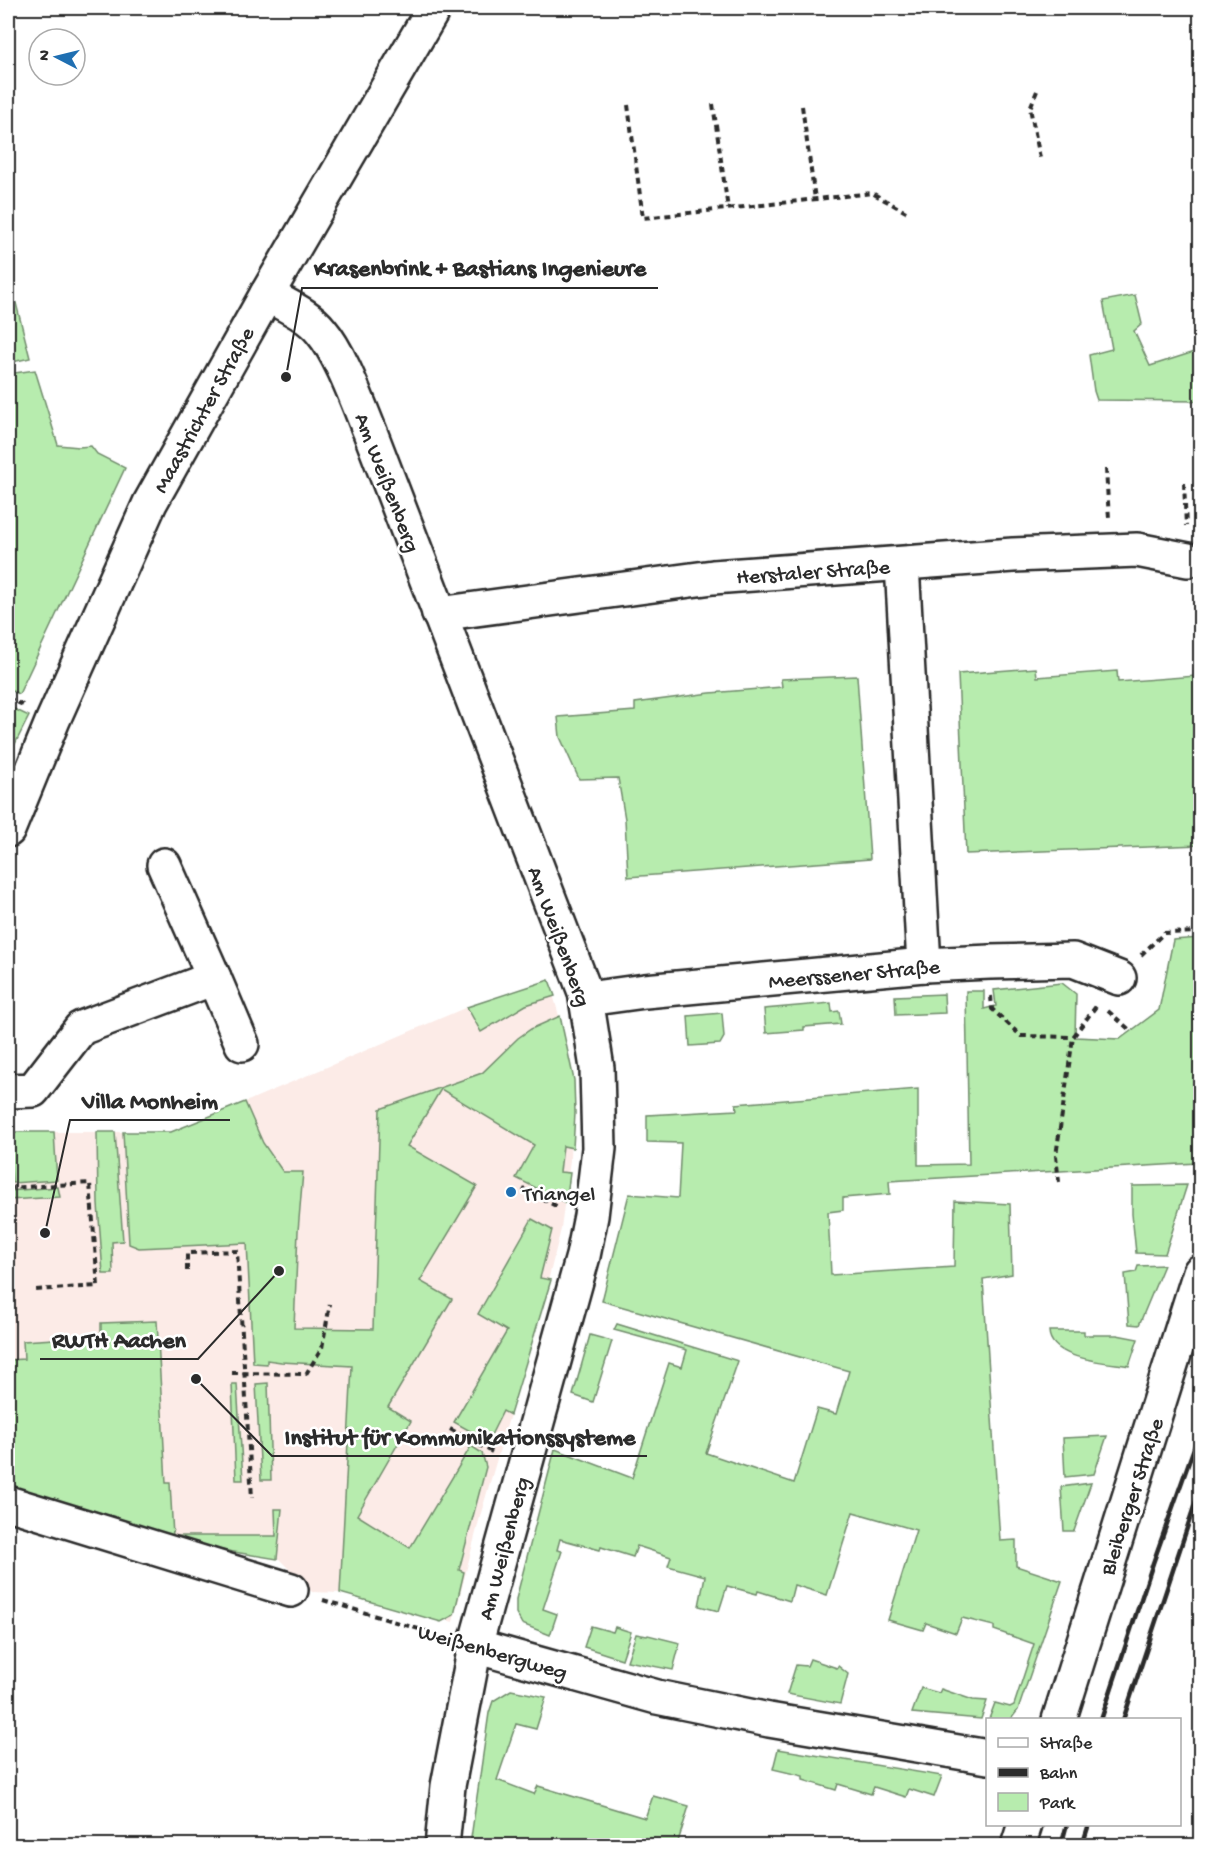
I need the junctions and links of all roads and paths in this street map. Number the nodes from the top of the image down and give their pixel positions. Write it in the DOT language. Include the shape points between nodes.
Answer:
graph roads {
  1 [pos="434,8"];
  2 [pos="1037,91"];
  3 [pos="713,104"];
  4 [pos="628,105"];
  5 [pos="802,106"];
  6 [pos="1040,158"];
  7 [pos="814,199"];
  8 [pos="728,208"];
  9 [pos="906,212"];
  10 [pos="267,294"];
  11 [pos="1106,469"];
  12 [pos="1184,483"];
  13 [pos="1111,550"];
  14 [pos="1188,560"];
  15 [pos="902,564"];
  16 [pos="439,614"];
  17 [pos="8,830"];
  18 [pos="164,865"];
  19 [pos="1200,932"];
  20 [pos="990,962"];
  21 [pos="924,965"];
  22 [pos="214,978"];
  23 [pos="1119,978"];
  24 [pos="587,999"];
  25 [pos="1130,1030"];
  26 [pos="1072,1037"];
  27 [pos="242,1044"];
  28 [pos="8,1091"];
  29 [pos="1059,1182"];
  30 [pos="8,1188"];
  31 [pos="523,1188"];
  32 [pos="558,1207"];
  33 [pos="188,1271"];
  34 [pos="1200,1272"];
  35 [pos="36,1290"];
  36 [pos="330,1304"];
  37 [pos="232,1373"];
  38 [pos="245,1373"];
  39 [pos="450,1429"];
  40 [pos="485,1448"];
  41 [pos="252,1498"];
  42 [pos="8,1503"];
  43 [pos="291,1590"];
  44 [pos="476,1646"];
  45 [pos="1059,1718"];
  46 [pos="986,1757"];
  47 [pos="1024,1826"];
  48 [pos="442,1845"];
  49 [pos="1018,1845"];
  1 -- 10 [label="street, Maastrichter Straße"];
  2 -- 6 [label="path" via="1030,108"];
  3 -- 8 [label="path"];
  4 -- 8 [label="path" via="643,218"];
  5 -- 7 [label="path"];
  7 -- 8 [label="path"];
  7 -- 9 [label="path" via="872,193"];
  10 -- 16 [label="street, Am Weißenberg" via="305,317 331,345 370,432"];
  10 -- 17 [label="street, Maastrichter Straße" via="150,503"];
  11 -- 13 [label="path"];
  12 -- 14 [label="path"];
  13 -- 14 [label="street, Herstaler Straße" via="1137,550"];
  13 -- 15 [label="street, Herstaler Straße"];
  15 -- 16 [label="street, Herstaler Straße" via="713,577"];
  15 -- 21 [label="street"];
  16 -- 24 [label="street, Am Weißenberg"];
  18 -- 22 [label="street"];
  19 -- 23 [label="path" via="1164,933"];
  20 -- 21 [label="street, Meerssener Straße"];
  20 -- 23 [label="street, Meerssener Straße" via="1072,960"];
  20 -- 26 [label="path" via="992,1009 1021,1036"];
  21 -- 24 [label="street, Meerssener Straße"];
  22 -- 27 [label="street"];
  22 -- 28 [label="street" via="81,1028 33,1090"];
  24 -- 44 [label="street, Am Weißenberg" via="597,1068 599,1148 591,1216"];
  25 -- 26 [label="path" via="1098,1003"];
  26 -- 29 [label="path" via="1056,1156"];
  30 -- 35 [label="path" via="90,1183 99,1286"];
  31 -- 32 [label="path"];
  33 -- 38 [label="path" via="187,1253 237,1251"];
  34 -- 45 [label="street, Bleiberger Straße"];
  36 -- 38 [label="path" via="322,1348 306,1374"];
  37 -- 38 [label="path"];
  38 -- 41 [label="path"];
  39 -- 40 [label="path"];
  42 -- 43 [label="street"];
  43 -- 44 [label="path, Weißenbergweg"];
  44 -- 46 [label="street, Weißenbergweg" via="657,1697"];
  44 -- 48 [label="street, Am Weißenberg" via="448,1786"];
  47 -- 49 [label="street"];
}
